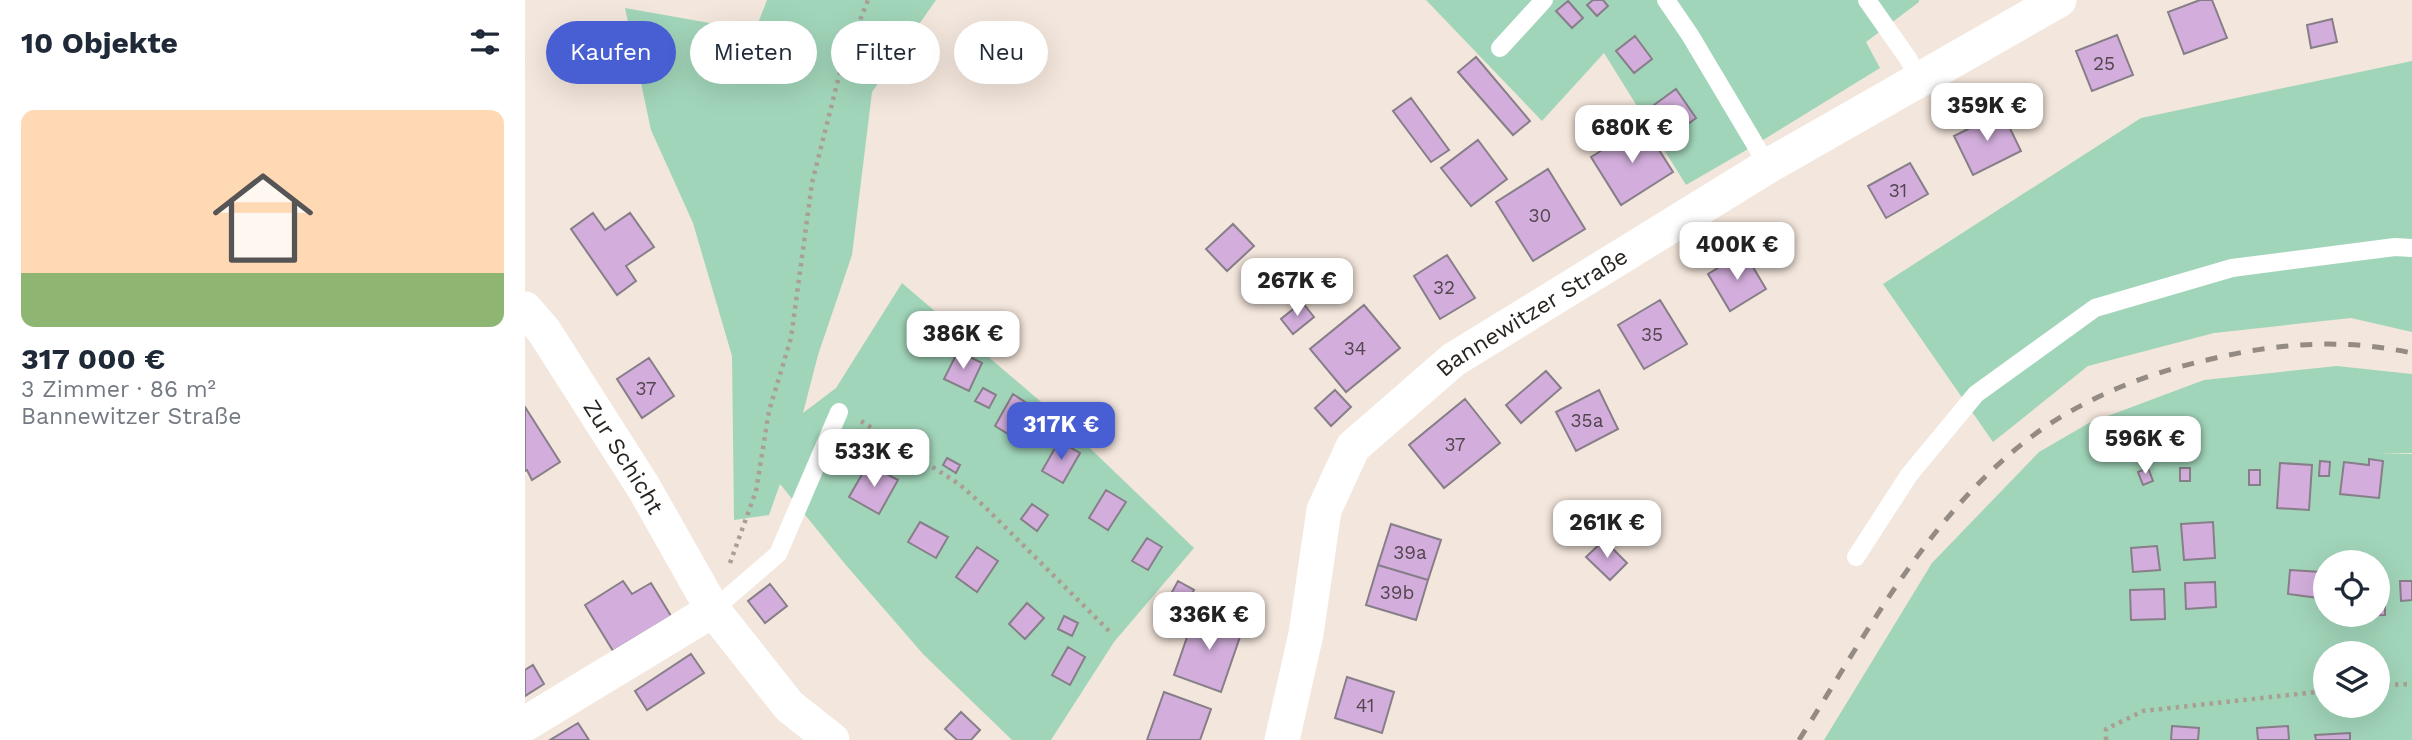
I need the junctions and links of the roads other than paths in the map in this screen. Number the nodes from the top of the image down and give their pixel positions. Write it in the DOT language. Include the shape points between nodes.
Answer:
graph roads {
  1 [pos="1544,0"];
  2 [pos="1666,0"];
  3 [pos="1867,0"];
  4 [pos="2059,0"];
  5 [pos="1500,48"];
  6 [pos="1919,80"];
  7 [pos="1767,166"];
  8 [pos="2412,248"];
  9 [pos="525,309"];
  10 [pos="839,412"];
  11 [pos="1856,557"];
  12 [pos="713,610"];
  13 [pos="525,724"];
  14 [pos="832,740"];
  15 [pos="1282,740"];
  1 -- 5 [label="lane"];
  2 -- 7 [label="lane"];
  3 -- 6 [label="lane"];
  4 -- 6 [label="street, Bannewitzer Straße"];
  6 -- 7 [label="street, Bannewitzer Straße"];
  7 -- 15 [label="street, Bannewitzer Straße" via="1453,360 1353,447 1324,510 1306,634"];
  8 -- 11 [label="lane" via="2232,268 2095,308 1976,394 1909,475"];
  9 -- 12 [label="street, Zur Schicht" via="544,331 644,488"];
  10 -- 12 [label="lane" via="778,554"];
  12 -- 13 [label="street"];
  12 -- 14 [label="street, Zur Schicht" via="789,706"];
}
